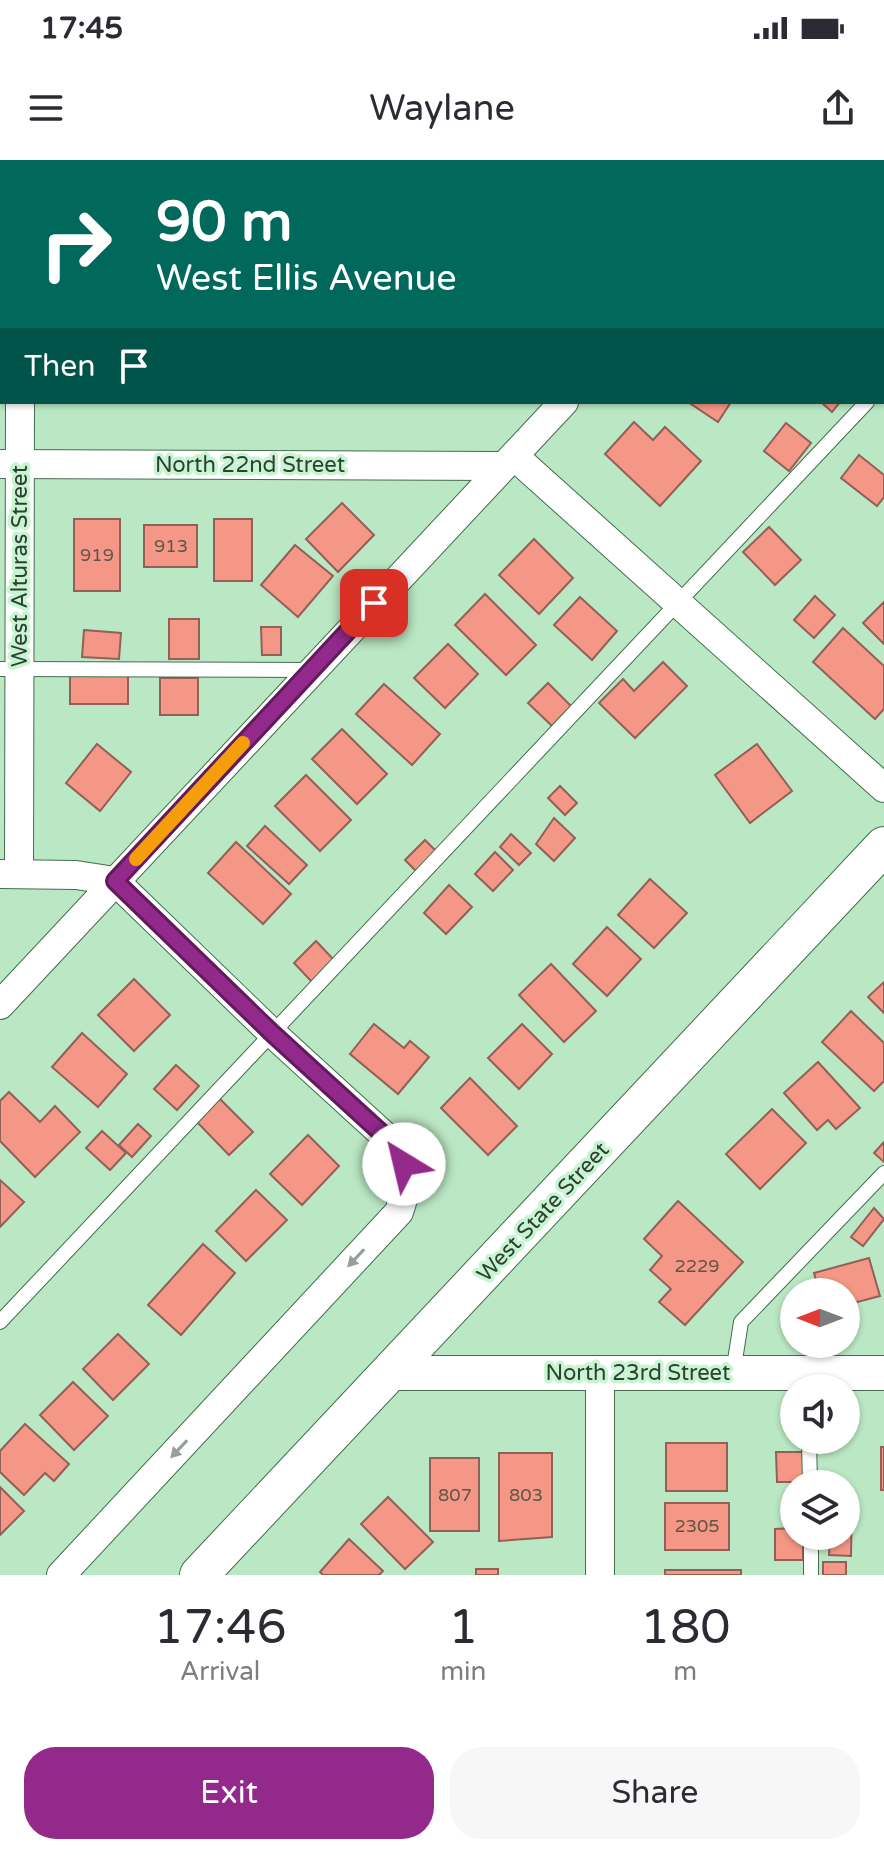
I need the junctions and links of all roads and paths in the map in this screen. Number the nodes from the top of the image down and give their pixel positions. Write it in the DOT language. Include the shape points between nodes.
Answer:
graph roads {
  1 [pos="20,404"];
  2 [pos="562,404"];
  3 [pos="865,404"];
  4 [pos="508,461"];
  5 [pos="10,464"];
  6 [pos="679,601"];
  7 [pos="10,669"];
  8 [pos="311,670"];
  9 [pos="884,788"];
  10 [pos="884,846"];
  11 [pos="9,874"];
  12 [pos="115,881"];
  13 [pos="0,1005"];
  14 [pos="272,1033"];
  15 [pos="884,1173"];
  16 [pos="0,1322"];
  17 [pos="392,1373"];
  18 [pos="600,1373"];
  19 [pos="733,1373"];
  20 [pos="884,1373"];
  21 [pos="860,1376"];
  22 [pos="780,1378"];
  23 [pos="811,1550"];
  24 [pos="61,1575"];
  25 [pos="199,1575"];
  26 [pos="600,1575"];
  27 [pos="811,1575"];
  1 -- 5 [label="street, West Alturas Street"];
  2 -- 4 [label="street"];
  3 -- 6 [label="lane"];
  4 -- 5 [label="street, North 22nd Street"];
  4 -- 6 [label="street"];
  4 -- 8 [label="street"];
  5 -- 7 [label="street, West Alturas Street"];
  6 -- 9 [label="street"];
  6 -- 14 [label="lane"];
  7 -- 8 [label="lane"];
  7 -- 11 [label="street, West Alturas Street"];
  8 -- 12 [label="street"];
  10 -- 17 [label="main road, West State Street"];
  11 -- 12 [label="street"];
  12 -- 13 [label="street"];
  12 -- 14 [label="street"];
  14 -- 16 [label="lane"];
  14 -- 24 [label="street, one-way" via="399,1149 406,1189 399,1212"];
  15 -- 19 [label="lane" via="741,1322"];
  17 -- 18 [label="street, North 23rd Street"];
  17 -- 25 [label="main road, West State Street"];
  18 -- 19 [label="street, North 23rd Street"];
  18 -- 26 [label="street"];
  19 -- 22 [label="street, North 23rd Street"];
  20 -- 21 [label="street, North 23rd Street"];
  23 -- 27 [label="lane"];
}
